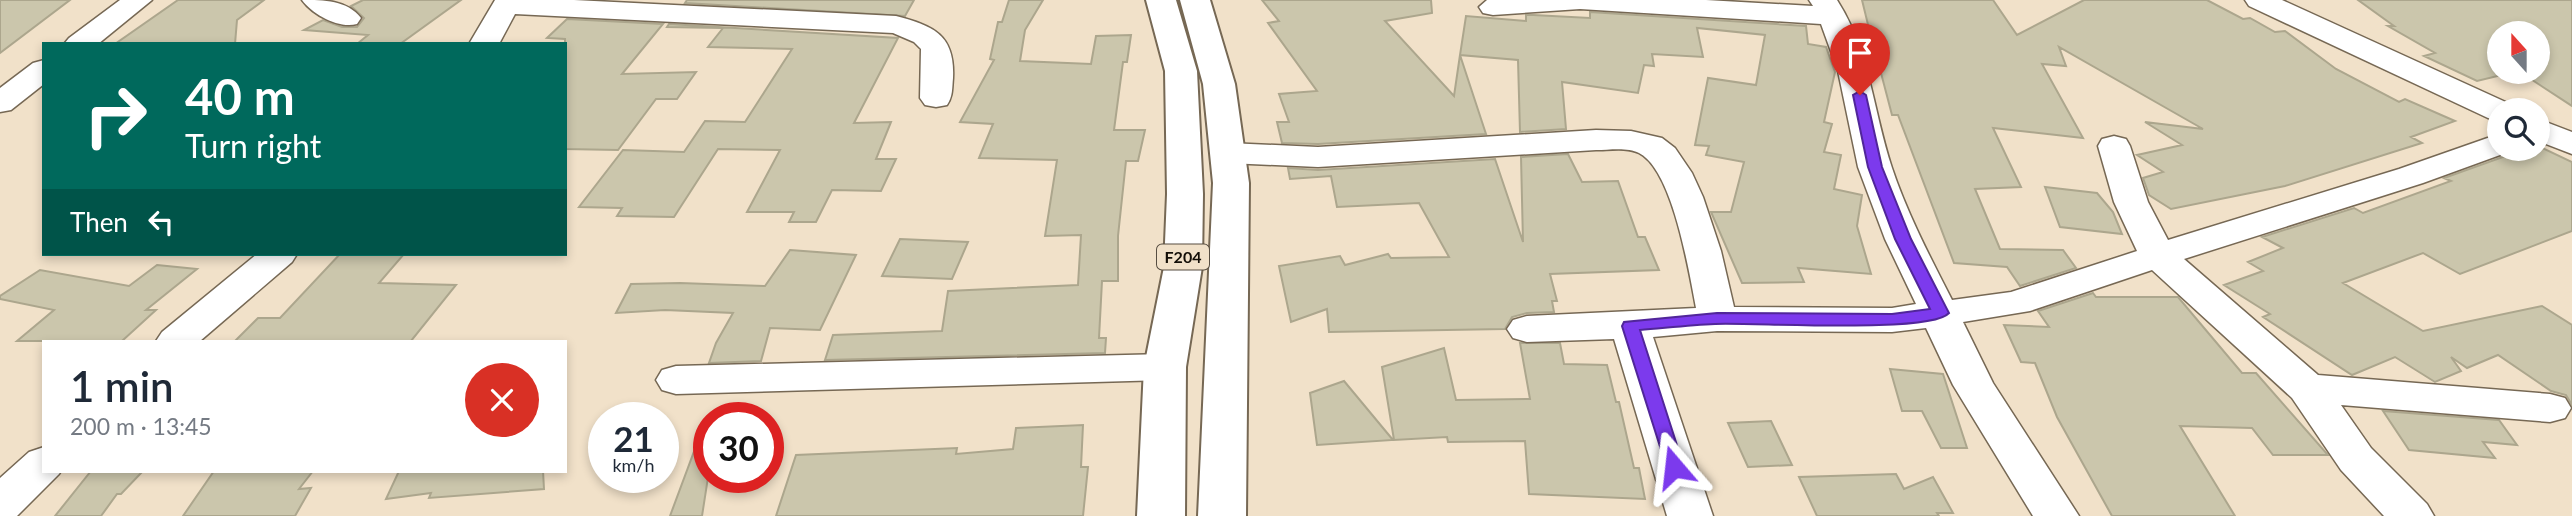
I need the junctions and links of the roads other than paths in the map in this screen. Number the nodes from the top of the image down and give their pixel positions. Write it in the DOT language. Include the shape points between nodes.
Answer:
graph roads {
  1 [pos="138,0"];
  2 [pos="316,0"];
  3 [pos="1161,0"];
  4 [pos="1195,0"];
  5 [pos="2259,0"];
  6 [pos="508,3"];
  7 [pos="1493,6"];
  8 [pos="1828,8"];
  9 [pos="347,18"];
  10 [pos="82,42"];
  11 [pos="485,42"];
  12 [pos="39,73"];
  13 [pos="0,76"];
  14 [pos="936,98"];
  15 [pos="0,103"];
  16 [pos="2487,105"];
  17 [pos="2572,129"];
  18 [pos="2550,130"];
  19 [pos="2550,135"];
  20 [pos="2572,144"];
  21 [pos="2114,146"];
  22 [pos="2487,148"];
  23 [pos="1228,153"];
  24 [pos="2157,255"];
  25 [pos="277,256"];
  26 [pos="1940,313"];
  27 [pos="1717,318"];
  28 [pos="1630,326"];
  29 [pos="1527,329"];
  30 [pos="177,340"];
  31 [pos="1165,367"];
  32 [pos="676,380"];
  33 [pos="2307,388"];
  34 [pos="2550,408"];
  35 [pos="42,465"];
  36 [pos="0,505"];
  37 [pos="1161,516"];
  38 [pos="1222,516"];
  39 [pos="1690,516"];
  40 [pos="2056,516"];
  41 [pos="2411,516"];
  1 -- 10 [label="street"];
  2 -- 9 [label="street"];
  3 -- 31 [label="main road, F204" via="1181,71 1185,194 1183,267"];
  4 -- 23 [label="main road, F204" via="1219,85"];
  5 -- 16 [label="street"];
  6 -- 11 [label="street"];
  6 -- 14 [label="street" via="896,25 927,34 938,50"];
  7 -- 8 [label="street" via="1580,1"];
  8 -- 26 [label="street" via="1853,71 1875,167 1903,239"];
  12 -- 13 [label="street"];
  12 -- 15 [label="street"];
  17 -- 18 [label="street"];
  19 -- 20 [label="street"];
  21 -- 24 [label="street" via="2131,202"];
  22 -- 24 [label="street"];
  23 -- 27 [label="street" via="1318,157 1596,140 1652,146 1670,160 1699,234"];
  23 -- 38 [label="main road, F204"];
  24 -- 26 [label="street" via="2016,303"];
  24 -- 33 [label="street"];
  25 -- 30 [label="street"];
  26 -- 27 [label="street" via="1892,320"];
  26 -- 40 [label="street" via="1975,385"];
  27 -- 28 [label="street"];
  28 -- 29 [label="street"];
  28 -- 39 [label="street"];
  31 -- 32 [label="street"];
  31 -- 37 [label="main road, F204"];
  33 -- 34 [label="street"];
  33 -- 41 [label="street" via="2356,459"];
  35 -- 36 [label="street"];
}
